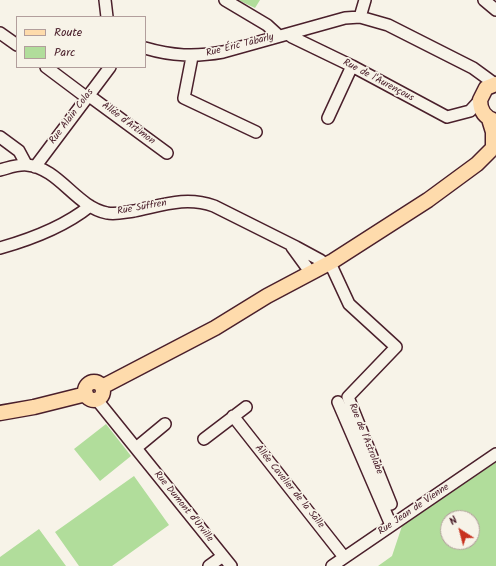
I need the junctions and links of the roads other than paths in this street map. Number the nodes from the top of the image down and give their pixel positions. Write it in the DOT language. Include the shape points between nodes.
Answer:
graph roads {
  1 [pos="105,0"];
  2 [pos="225,0"];
  3 [pos="365,0"];
  4 [pos="484,0"];
  5 [pos="496,10"];
  6 [pos="108,16"];
  7 [pos="360,16"];
  8 [pos="0,34"];
  9 [pos="284,35"];
  10 [pos="16,45"];
  11 [pos="146,48"];
  12 [pos="192,57"];
  13 [pos="352,66"];
  14 [pos="47,68"];
  15 [pos="109,68"];
  16 [pos="481,76"];
  17 [pos="496,84"];
  18 [pos="87,96"];
  19 [pos="482,96"];
  20 [pos="470,111"];
  21 [pos="328,118"];
  22 [pos="490,118"];
  23 [pos="256,132"];
  24 [pos="0,137"];
  25 [pos="495,148"];
  26 [pos="167,153"];
  27 [pos="31,166"];
  28 [pos="0,170"];
  29 [pos="90,206"];
  30 [pos="290,243"];
  31 [pos="0,248"];
  32 [pos="328,264"];
  33 [pos="311,273"];
  34 [pos="95,393"];
  35 [pos="338,402"];
  36 [pos="246,406"];
  37 [pos="0,413"];
  38 [pos="233,416"];
  39 [pos="165,424"];
  40 [pos="204,439"];
  41 [pos="136,448"];
  42 [pos="496,454"];
  43 [pos="383,506"];
  44 [pos="391,525"];
  45 [pos="223,556"];
  46 [pos="344,557"];
  47 [pos="209,566"];
  48 [pos="231,566"];
  49 [pos="332,566"];
  1 -- 6 [label="street"];
  2 -- 9 [label="street, Rue de l'Aurençous"];
  3 -- 7 [label="street"];
  4 -- 5 [label="street"];
  7 -- 9 [label="street, Rue Éric Tabarly"];
  7 -- 16 [label="street" via="388,25 473,68"];
  8 -- 10 [label="street"];
  9 -- 12 [label="street, Rue Éric Tabarly" via="222,52"];
  9 -- 13 [label="street, Rue de l'Aurençous"];
  11 -- 12 [label="street, Rue Éric Tabarly"];
  12 -- 23 [label="street" via="184,98"];
  13 -- 20 [label="street, Rue de l'Aurençous" via="447,117"];
  13 -- 21 [label="street"];
  14 -- 18 [label="street, Allée d'Artimon"];
  15 -- 18 [label="street, Rue Alain Colas"];
  16 -- 17 [label="street"];
  16 -- 19 [label="street"];
  17 -- 19 [label="main road"];
  18 -- 26 [label="street, Allée d'Artimon"];
  18 -- 27 [label="street, Rue Alain Colas"];
  19 -- 20 [label="street"];
  19 -- 22 [label="main road"];
  20 -- 22 [label="street, Rue de l'Aurençous"];
  22 -- 25 [label="main road"];
  24 -- 27 [label="street" via="19,151"];
  25 -- 32 [label="main road" via="428,200"];
  27 -- 28 [label="street"];
  27 -- 29 [label="street, Rue Suffren" via="46,172"];
  29 -- 30 [label="street, Rue Suffren" via="106,213 120,213 184,201 200,201"];
  29 -- 31 [label="street" via="72,220"];
  30 -- 32 [label="street, Rue Suffren"];
  30 -- 33 [label="street, Rue Suffren"];
  32 -- 33 [label="main road"];
  32 -- 43 [label="street, Rue de l'Astrolabe" via="349,304 396,346 348,397 391,504"];
  33 -- 34 [label="main road"];
  34 -- 37 [label="main road"];
  34 -- 41 [label="street, Rue Dumont d'Urville"];
  35 -- 43 [label="street, Rue de l'Astrolabe"];
  36 -- 38 [label="street"];
  38 -- 40 [label="street"];
  38 -- 46 [label="street, Allée Cavelier de la Salle"];
  39 -- 41 [label="street"];
  41 -- 45 [label="street, Rue Dumont d'Urville"];
  42 -- 44 [label="street, Rue Jean de Vienne"];
  43 -- 44 [label="street, Rue de l'Astrolabe"];
  44 -- 46 [label="street, Rue Jean de Vienne"];
  45 -- 47 [label="street"];
  45 -- 48 [label="street, Rue Dumont d'Urville"];
  46 -- 49 [label="street, Rue Jean de Vienne"];
}
